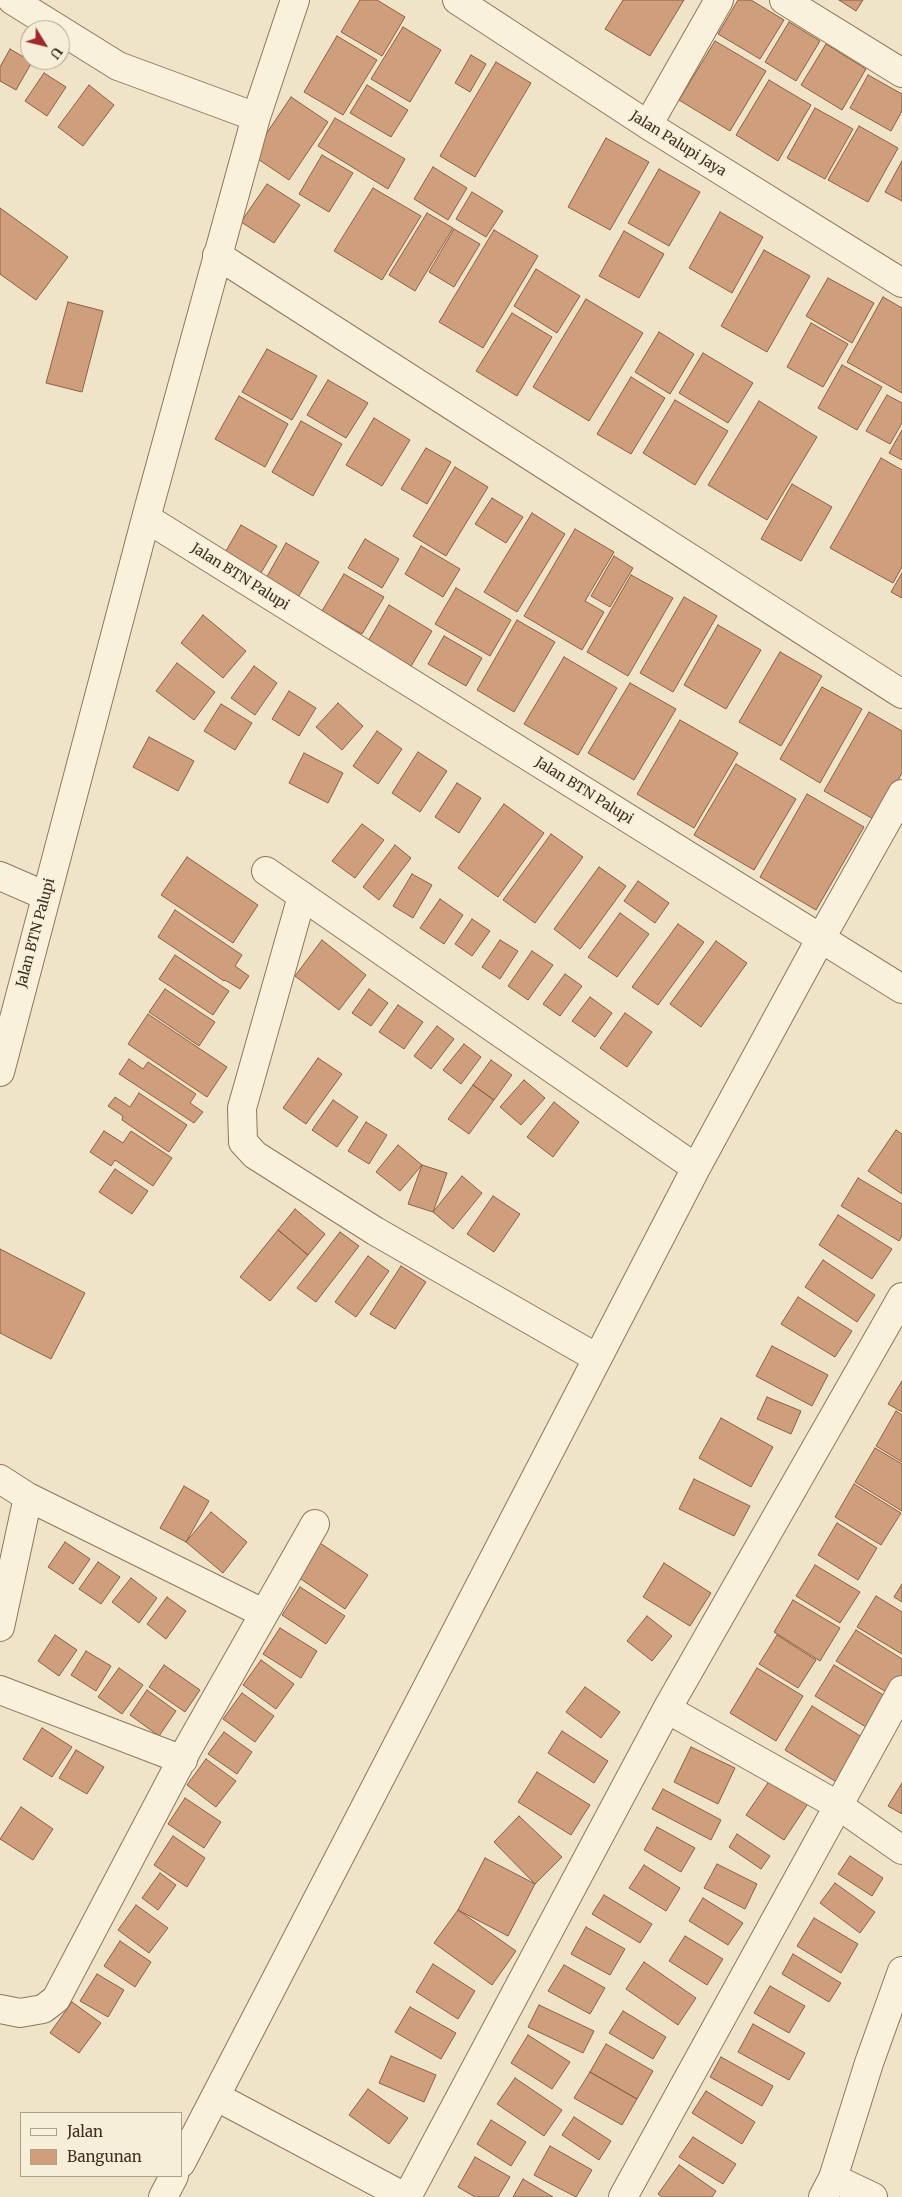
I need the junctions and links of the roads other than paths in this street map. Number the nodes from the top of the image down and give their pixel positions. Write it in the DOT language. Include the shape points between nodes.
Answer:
graph roads {
  1 [pos="12,0"];
  2 [pos="295,0"];
  3 [pos="457,0"];
  4 [pos="718,0"];
  5 [pos="784,0"];
  6 [pos="902,73"];
  7 [pos="256,117"];
  8 [pos="648,125"];
  9 [pos="217,254"];
  10 [pos="902,283"];
  11 [pos="146,518"];
  12 [pos="902,694"];
  13 [pos="902,794"];
  14 [pos="266,871"];
  15 [pos="0,876"];
  16 [pos="46,896"];
  17 [pos="302,896"];
  18 [pos="821,938"];
  19 [pos="902,989"];
  20 [pos="0,1072"];
  21 [pos="696,1168"];
  22 [pos="902,1297"];
  23 [pos="597,1358"];
  24 [pos="0,1479"];
  25 [pos="28,1497"];
  26 [pos="315,1524"];
  27 [pos="263,1613"];
  28 [pos="0,1627"];
  29 [pos="0,1690"];
  30 [pos="902,1690"];
  31 [pos="667,1709"];
  32 [pos="183,1760"];
  33 [pos="839,1806"];
  34 [pos="902,1850"];
  35 [pos="902,1971"];
  36 [pos="0,2009"];
  37 [pos="216,2097"];
  38 [pos="182,2161"];
  39 [pos="173,2177"];
  40 [pos="828,2187"];
  41 [pos="163,2197"];
  42 [pos="406,2197"];
  43 [pos="623,2197"];
  44 [pos="873,2197"];
  1 -- 7 [label="street" via="118,66"];
  2 -- 7 [label="street"];
  3 -- 8 [label="street, Jalan Palupi Jaya"];
  4 -- 8 [label="street"];
  5 -- 6 [label="street"];
  7 -- 9 [label="street"];
  8 -- 10 [label="street, Jalan Palupi Jaya"];
  9 -- 11 [label="street"];
  9 -- 12 [label="street"];
  11 -- 16 [label="street, Jalan BTN Palupi"];
  11 -- 18 [label="street, Jalan BTN Palupi"];
  13 -- 18 [label="street"];
  14 -- 17 [label="street"];
  15 -- 16 [label="street"];
  16 -- 20 [label="street, Jalan BTN Palupi"];
  17 -- 21 [label="street"];
  17 -- 23 [label="street" via="242,1108 243,1142 255,1155 375,1231"];
  18 -- 19 [label="street, Jalan BTN Palupi"];
  18 -- 21 [label="street"];
  21 -- 23 [label="street"];
  22 -- 31 [label="street"];
  23 -- 37 [label="street"];
  24 -- 25 [label="street"];
  25 -- 27 [label="street"];
  25 -- 28 [label="street"];
  26 -- 27 [label="street"];
  27 -- 32 [label="street"];
  29 -- 32 [label="street"];
  30 -- 33 [label="street"];
  31 -- 33 [label="street"];
  31 -- 42 [label="street"];
  32 -- 36 [label="street" via="56,1998 43,2009 20,2013"];
  33 -- 34 [label="street"];
  33 -- 43 [label="street"];
  35 -- 40 [label="street"];
  37 -- 38 [label="street"];
  37 -- 42 [label="street"];
  39 -- 41 [label="street"];
  40 -- 44 [label="street"];
}
